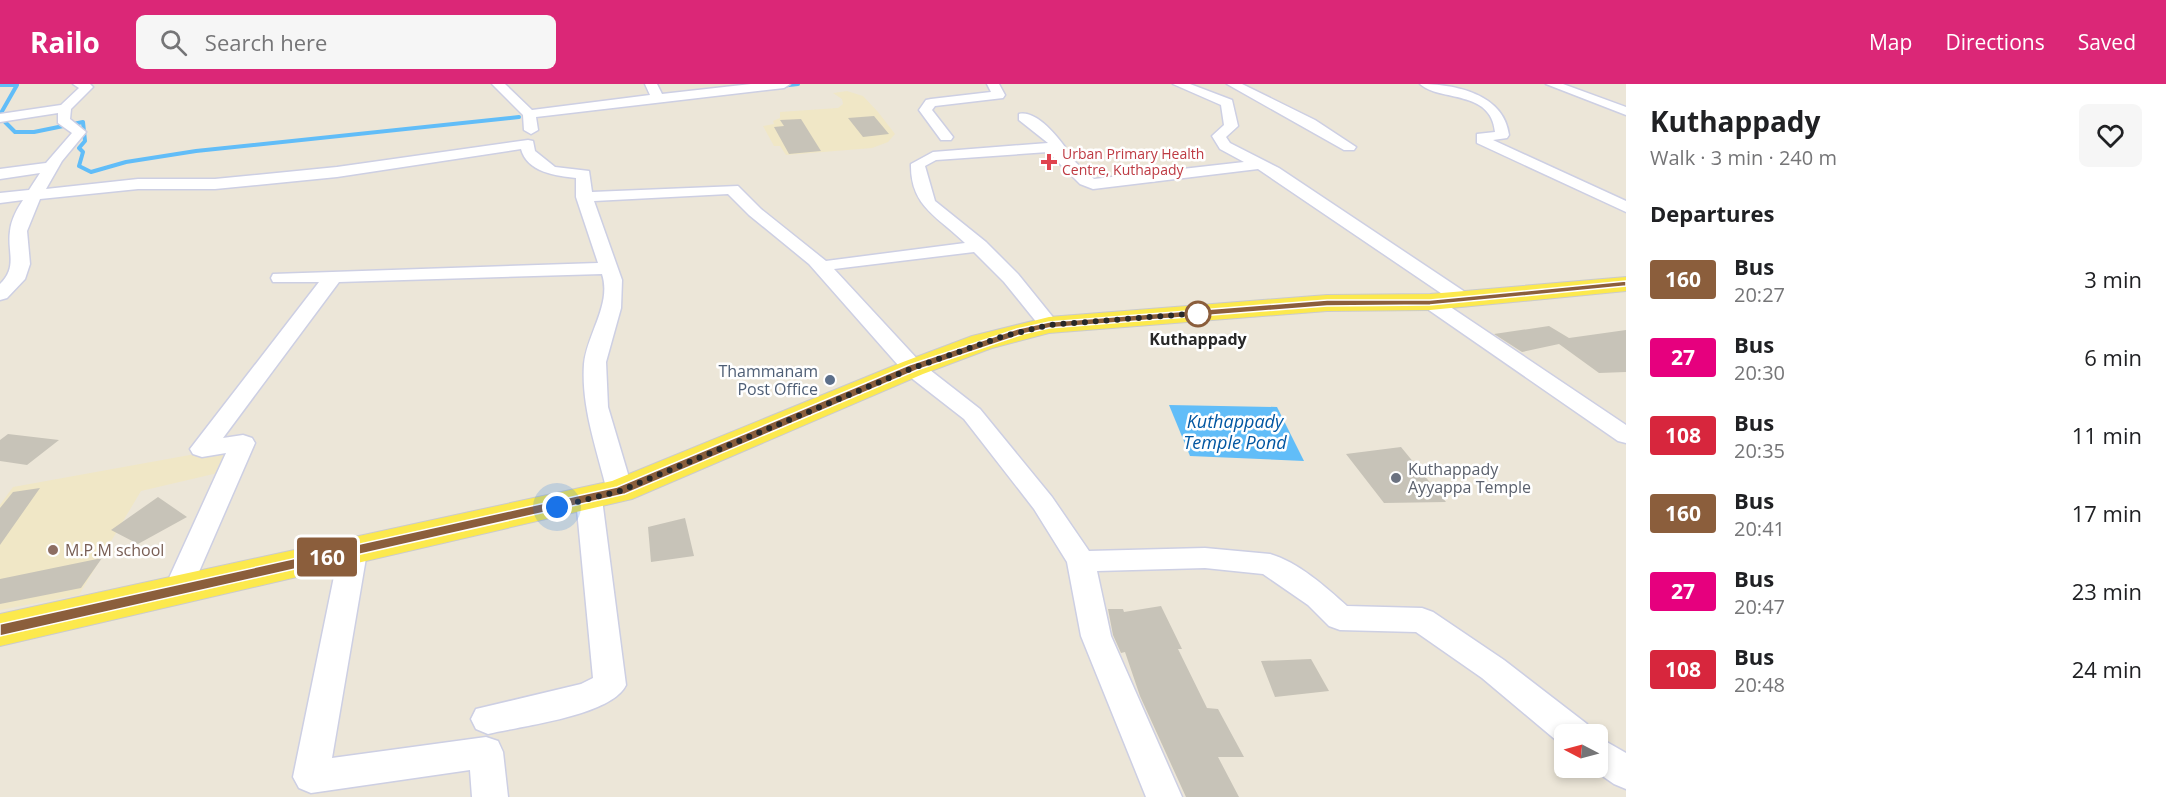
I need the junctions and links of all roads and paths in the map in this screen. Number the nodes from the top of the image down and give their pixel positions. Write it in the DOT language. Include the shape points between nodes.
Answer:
graph roads {
  1 [pos="79,84"];
  2 [pos="498,84"];
  3 [pos="651,84"];
  4 [pos="784,84"];
  5 [pos="993,84"];
  6 [pos="1179,84"];
  7 [pos="1233,84"];
  8 [pos="1426,84"];
  9 [pos="1552,84"];
  10 [pos="1592,86"];
  11 [pos="1569,89"];
  12 [pos="658,98"];
  13 [pos="65,108"];
  14 [pos="1626,111"];
  15 [pos="529,114"];
  16 [pos="1024,117"];
  17 [pos="2,118"];
  18 [pos="528,144"];
  19 [pos="1349,147"];
  20 [pos="1052,148"];
  21 [pos="929,157"];
  22 [pos="1262,164"];
  23 [pos="51,167"];
  24 [pos="0,174"];
  25 [pos="36,194"];
  26 [pos="584,197"];
  27 [pos="0,198"];
  28 [pos="1626,207"];
  29 [pos="980,246"];
  30 [pos="21,264"];
  31 [pos="833,264"];
  32 [pos="0,267"];
  33 [pos="609,268"];
  34 [pos="333,277"];
  35 [pos="280,278"];
  36 [pos="1626,284"];
  37 [pos="0,294"];
  38 [pos="1464,300"];
  39 [pos="1430,302"];
  40 [pos="1049,325"];
  41 [pos="913,368"];
  42 [pos="1626,436"];
  43 [pos="620,491"];
  44 [pos="589,500"];
  45 [pos="353,552"];
  46 [pos="1081,561"];
  47 [pos="178,589"];
  48 [pos="0,630"];
  49 [pos="488,719"];
  50 [pos="1561,724"];
  51 [pos="1608,760"];
  52 [pos="1626,773"];
  53 [pos="489,797"];
  54 [pos="1164,797"];
  1 -- 13 [label="street" via="87,87"];
  2 -- 15 [label="street"];
  3 -- 12 [label="street"];
  4 -- 12 [label="street"];
  5 -- 21 [label="street" via="999,94 931,103 925,110 946,139"];
  6 -- 22 [label="street" via="1227,103 1231,126 1219,135 1225,146"];
  7 -- 19 [label="street"];
  8 -- 28 [label="street" via="1477,100 1495,110 1503,125 1502,135 1482,140"];
  9 -- 11 [label="street"];
  10 -- 11 [label="street"];
  11 -- 14 [label="street"];
  12 -- 15 [label="street"];
  13 -- 17 [label="street"];
  13 -- 23 [label="street" via="63,120 79,132"];
  15 -- 18 [label="street" via="532,141"];
  16 -- 20 [label="street" via="1058,145"];
  18 -- 25 [label="street" via="337,172 215,184 138,184"];
  18 -- 26 [label="street" via="528,152 550,171 584,174"];
  20 -- 21 [label="street"];
  20 -- 22 [label="street" via="1085,181 1094,184"];
  21 -- 29 [label="street" via="918,164 928,203"];
  22 -- 38 [label="street"];
  23 -- 24 [label="street"];
  23 -- 25 [label="street"];
  25 -- 27 [label="street"];
  25 -- 30 [label="street" via="18,231"];
  26 -- 33 [label="street"];
  26 -- 41 [label="street" via="732,189 815,260"];
  29 -- 31 [label="street"];
  29 -- 40 [label="street"];
  30 -- 32 [label="street"];
  30 -- 37 [label="street" via="16,279"];
  33 -- 34 [label="street"];
  33 -- 43 [label="street" via="613,280 611,308 595,362 597,407"];
  34 -- 35 [label="street"];
  34 -- 47 [label="street" via="202,449 243,443"];
  36 -- 38 [label="main road"];
  38 -- 39 [label="main road"];
  39 -- 40 [label="main road" via="1327,303"];
  39 -- 42 [label="street"];
  40 -- 41 [label="main road" via="982,342"];
  41 -- 43 [label="main road"];
  41 -- 46 [label="street" via="972,414 1043,503"];
  43 -- 44 [label="main road"];
  44 -- 45 [label="main road"];
  44 -- 49 [label="street" via="610,685 587,697"];
  45 -- 47 [label="main road"];
  45 -- 53 [label="street" via="311,777 486,752"];
  46 -- 50 [label="street" via="1205,558 1270,564 1318,597 1340,618 1422,620"];
  46 -- 54 [label="street" via="1096,636"];
  47 -- 48 [label="main road"];
  51 -- 52 [label="street"];
}
